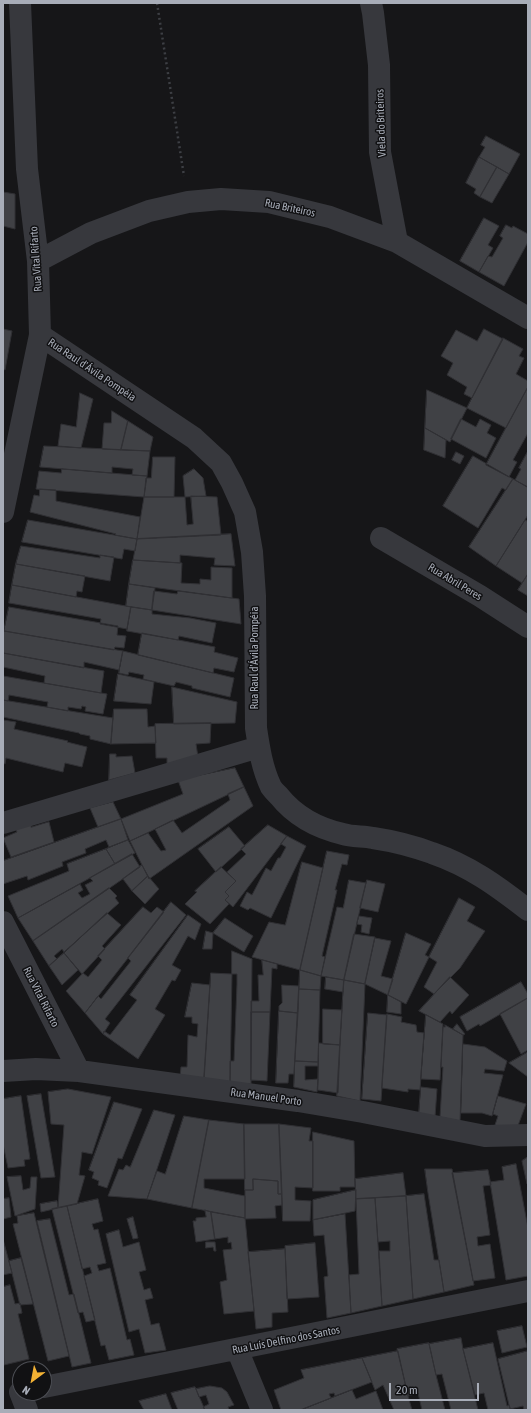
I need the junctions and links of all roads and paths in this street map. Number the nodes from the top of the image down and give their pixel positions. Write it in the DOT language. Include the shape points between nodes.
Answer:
graph roads {
  1 [pos="20,3"];
  2 [pos="158,3"];
  3 [pos="371,3"];
  4 [pos="188,202"];
  5 [pos="397,242"];
  6 [pos="38,261"];
  7 [pos="528,318"];
  8 [pos="40,335"];
  9 [pos="3,512"];
  10 [pos="381,538"];
  11 [pos="528,627"];
  12 [pos="259,747"];
  13 [pos="3,823"];
  14 [pos="528,910"];
  15 [pos="3,922"];
  16 [pos="3,1071"];
  17 [pos="79,1072"];
  18 [pos="528,1135"];
  19 [pos="528,1292"];
  20 [pos="237,1349"];
  21 [pos="52,1386"];
  22 [pos="262,1410"];
  1 -- 6 [label="street, Rua Vital Rifarto" via="27,169"];
  2 -- 4 [label="path"];
  3 -- 5 [label="street, Viela do Briteiros" via="379,65 380,152"];
  4 -- 5 [label="street, Rua Briteiros" via="221,199 269,202 330,217"];
  4 -- 6 [label="street, Rua Briteiros" via="149,211 91,233"];
  5 -- 7 [label="street, Rua Briteiros"];
  6 -- 8 [label="street, Rua Vital Rifarto"];
  8 -- 9 [label="street, Rua Vital Rifarto"];
  8 -- 12 [label="street, Rua Raul d'Ávila Pompéia" via="194,438 221,463 232,483 245,512 252,552 256,728"];
  10 -- 11 [label="street, Rua Abril Peres"];
  12 -- 13 [label="street"];
  12 -- 14 [label="street, Rua Raul d'Ávila Pompéia" via="262,764 272,788 287,806 304,820 343,834 372,838 433,853 468,868"];
  15 -- 17 [label="street, Rua Vital Rifarto"];
  16 -- 17 [label="street, Rua Manuel Porto" via="36,1069"];
  17 -- 18 [label="street, Rua Manuel Porto" via="298,1101 485,1136"];
  19 -- 20 [label="street, Rua Luís Delfino dos Santos"];
  20 -- 21 [label="street, Rua Luís Delfino dos Santos"];
  20 -- 22 [label="street"];
}
